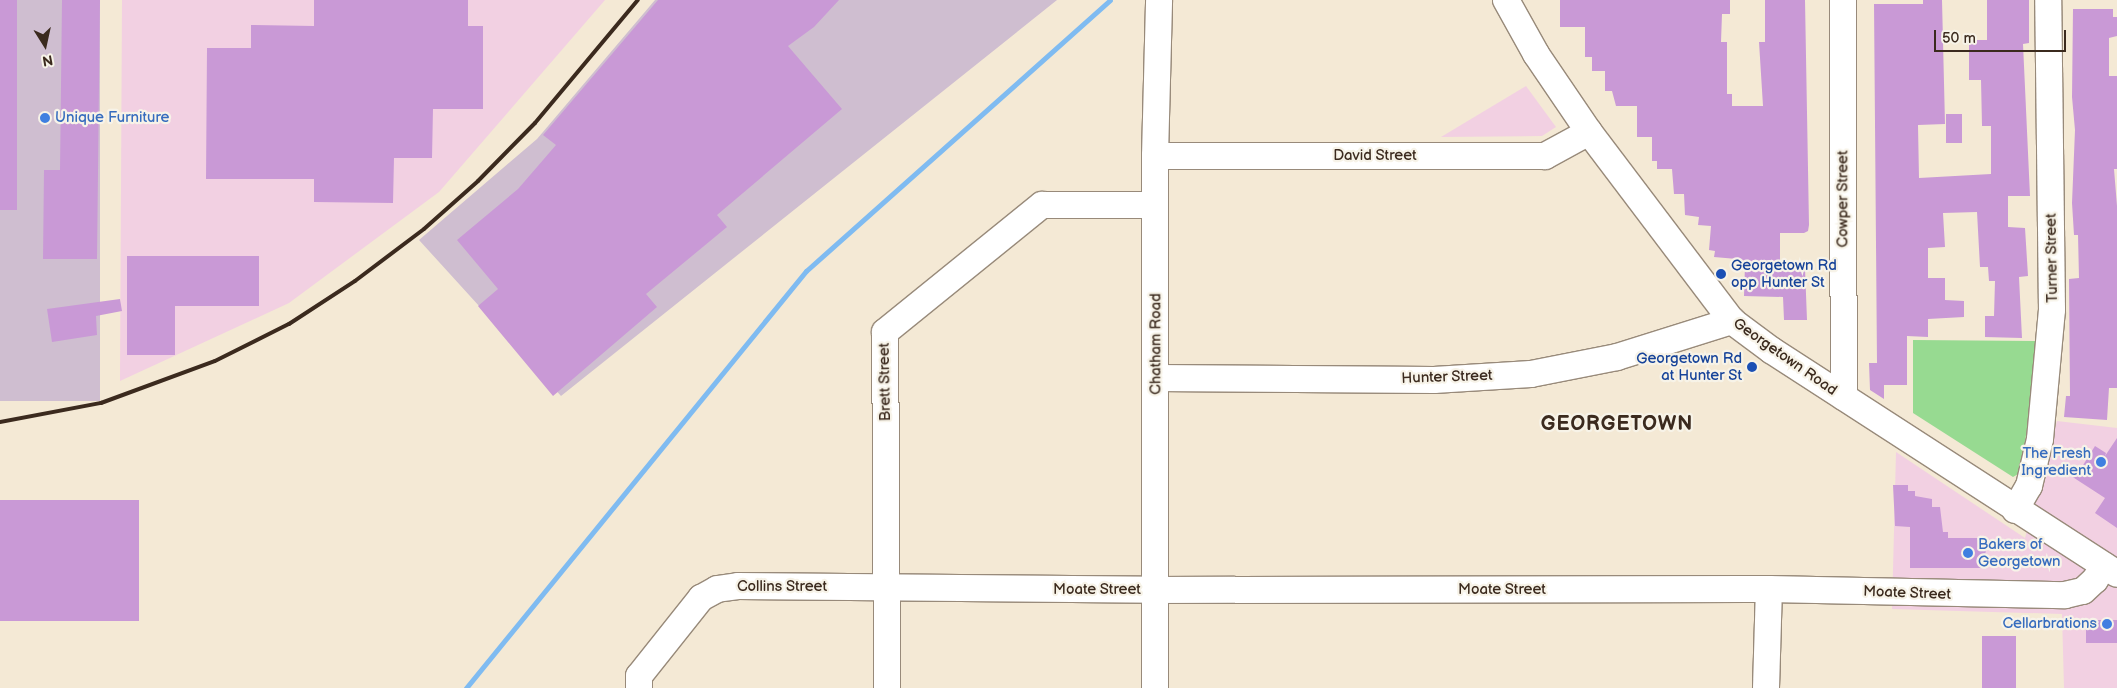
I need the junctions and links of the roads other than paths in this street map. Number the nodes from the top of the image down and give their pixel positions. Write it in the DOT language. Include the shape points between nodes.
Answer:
graph roads {
  1 [pos="1159,0"];
  2 [pos="1506,0"];
  3 [pos="1843,0"];
  4 [pos="2048,0"];
  5 [pos="1589,132"];
  6 [pos="1155,156"];
  7 [pos="1155,205"];
  8 [pos="1732,321"];
  9 [pos="1156,378"];
  10 [pos="1844,398"];
  11 [pos="2014,510"];
  12 [pos="2110,570"];
  13 [pos="888,589"];
  14 [pos="1769,589"];
  15 [pos="1155,590"];
  16 [pos="639,688"];
  17 [pos="887,688"];
  18 [pos="1155,688"];
  19 [pos="1766,688"];
  1 -- 6 [label="street, Chatham Road"];
  2 -- 5 [label="street, Georgetown Road" via="1536,54"];
  3 -- 10 [label="street, Cowper Street"];
  4 -- 11 [label="street, Turner Street" via="2052,310 2040,439 2029,486"];
  5 -- 6 [label="street, David Street" via="1545,156"];
  5 -- 8 [label="street, Georgetown Road"];
  6 -- 7 [label="street, Chatham Road"];
  7 -- 9 [label="street, Chatham Road"];
  7 -- 13 [label="street, Brett Street" via="1042,205 885,332"];
  8 -- 9 [label="street, Hunter Street" via="1617,357 1531,374 1434,380"];
  8 -- 10 [label="street, Georgetown Road"];
  9 -- 15 [label="street, Chatham Road"];
  10 -- 11 [label="street, Georgetown Road"];
  11 -- 12 [label="street, Georgetown Road"];
  12 -- 14 [label="street, Moate Street" via="2082,591 2065,595"];
  13 -- 15 [label="street, Moate Street"];
  13 -- 16 [label="street, Collins Street" via="738,586 717,589 701,598 653,655 639,676"];
  13 -- 17 [label="street, Brett Street"];
  14 -- 15 [label="street, Moate Street"];
  14 -- 19 [label="street"];
  15 -- 18 [label="street, Chatham Road"];
}
